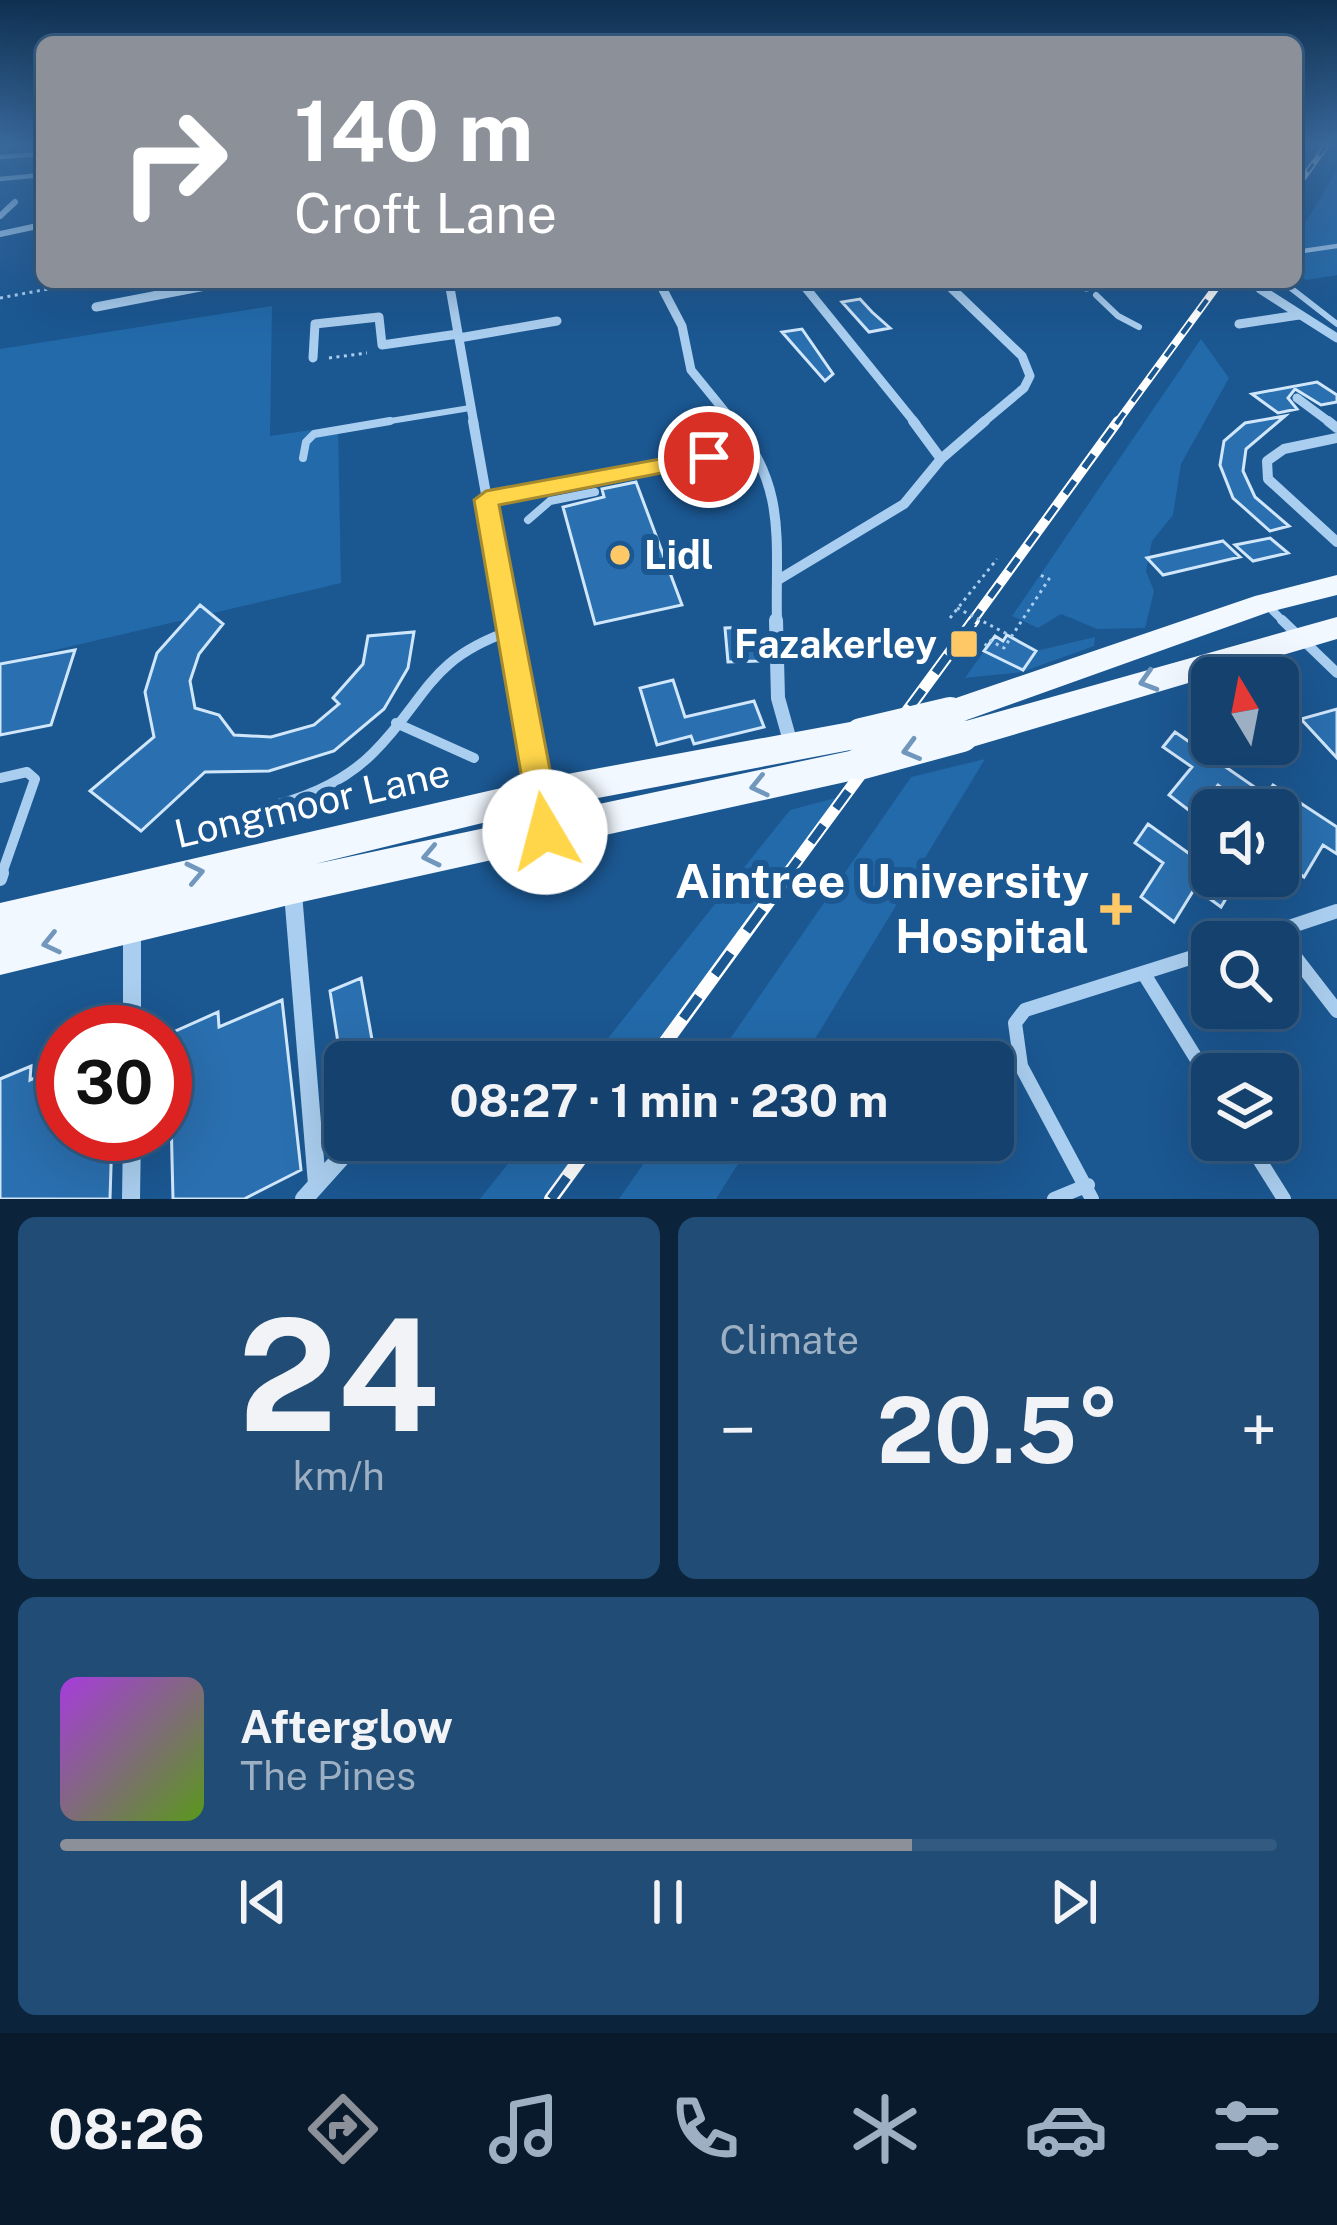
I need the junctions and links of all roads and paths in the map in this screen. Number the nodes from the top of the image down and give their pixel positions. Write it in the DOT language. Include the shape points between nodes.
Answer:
graph roads {
  1 [pos="15,202"];
  2 [pos="0,216"];
  3 [pos="36,226"];
  4 [pos="2,231"];
  5 [pos="1337,246"];
  6 [pos="1302,251"];
  7 [pos="54,288"];
  8 [pos="195,288"];
  9 [pos="453,288"];
  10 [pos="662,288"];
  11 [pos="806,288"];
  12 [pos="951,288"];
  13 [pos="1087,288"];
  14 [pos="1291,288"];
  15 [pos="1260,289"];
  16 [pos="1096,295"];
  17 [pos="0,298"];
  18 [pos="96,307"];
  19 [pos="1300,315"];
  20 [pos="557,321"];
  21 [pos="1239,324"];
  22 [pos="1337,324"];
  23 [pos="1139,327"];
  24 [pos="458,336"];
  25 [pos="1337,337"];
  26 [pos="382,345"];
  27 [pos="314,358"];
  28 [pos="1297,398"];
  29 [pos="470,407"];
  30 [pos="1337,428"];
  31 [pos="1337,438"];
  32 [pos="754,448"];
  33 [pos="303,458"];
  34 [pos="941,459"];
  35 [pos="596,493"];
  36 [pos="486,500"];
  37 [pos="528,520"];
  38 [pos="1337,542"];
  39 [pos="997,559"];
  40 [pos="1040,574"];
  41 [pos="778,580"];
  42 [pos="1337,585"];
  43 [pos="1265,603"];
  44 [pos="957,608"];
  45 [pos="950,618"];
  46 [pos="1337,628"];
  47 [pos="510,631"];
  48 [pos="1011,636"];
  49 [pos="1301,637"];
  50 [pos="985,646"];
  51 [pos="1337,673"];
  52 [pos="396,723"];
  53 [pos="956,725"];
  54 [pos="792,748"];
  55 [pos="860,749"];
  56 [pos="474,758"];
  57 [pos="0,778"];
  58 [pos="540,794"];
  59 [pos="256,810"];
  60 [pos="545,832"];
  61 [pos="0,879"];
  62 [pos="292,886"];
  63 [pos="1337,910"];
  64 [pos="0,921"];
  65 [pos="132,924"];
  66 [pos="1299,924"];
  67 [pos="0,956"];
  68 [pos="1191,959"];
  69 [pos="1299,962"];
  70 [pos="1144,974"];
  71 [pos="132,1005"];
  72 [pos="1337,1011"];
  73 [pos="1193,1053"];
  74 [pos="132,1161"];
  75 [pos="338,1161"];
  76 [pos="1260,1161"];
  77 [pos="311,1192"];
  78 [pos="1090,1192"];
  79 [pos="131,1199"];
  80 [pos="1054,1199"];
  81 [pos="1284,1199"];
  1 -- 2 [label="street"];
  3 -- 4 [label="street"];
  5 -- 6 [label="lane"];
  7 -- 17 [label="path"];
  8 -- 18 [label="street"];
  9 -- 24 [label="street"];
  10 -- 32 [label="street" via="682,326 691,370"];
  11 -- 34 [label="street"];
  12 -- 34 [label="street" via="1022,356 1030,376"];
  13 -- 16 [label="street"];
  14 -- 22 [label="lane"];
  15 -- 19 [label="street"];
  16 -- 23 [label="lane"];
  19 -- 21 [label="street"];
  19 -- 25 [label="street"];
  20 -- 24 [label="street"];
  24 -- 26 [label="street"];
  24 -- 29 [label="street"];
  26 -- 27 [label="path"];
  26 -- 27 [label="street" via="379,317 315,324"];
  28 -- 30 [label="street"];
  29 -- 33 [label="lane" via="314,434"];
  29 -- 36 [label="street"];
  31 -- 38 [label="street" via="1283,449 1267,461 1268,479"];
  32 -- 36 [label="street"];
  32 -- 41 [label="street" via="775,491"];
  34 -- 41 [label="street" via="904,504"];
  35 -- 37 [label="lane" via="550,501"];
  36 -- 47 [label="street"];
  39 -- 44 [label="path"];
  40 -- 48 [label="path" via="1049,579"];
  41 -- 54 [label="street" via="778,698"];
  42 -- 43 [label="main road, Longmoor Lane"];
  43 -- 49 [label="lane"];
  43 -- 53 [label="main road, Longmoor Lane"];
  44 -- 45 [label="path, bridge"];
  44 -- 48 [label="path, bridge"];
  46 -- 49 [label="main road, Longmoor Lane"];
  47 -- 52 [label="lane" via="451,656"];
  47 -- 58 [label="street"];
  48 -- 50 [label="path" via="1004,648 989,640"];
  49 -- 51 [label="lane"];
  49 -- 53 [label="main road, Longmoor Lane, one-way"];
  52 -- 56 [label="lane"];
  52 -- 59 [label="lane" via="351,772"];
  53 -- 55 [label="main road, Longmoor Lane, bridge"];
  54 -- 55 [label="main road, Longmoor Lane"];
  54 -- 58 [label="main road, Longmoor Lane"];
  55 -- 60 [label="main road, Longmoor Lane, one-way"];
  57 -- 61 [label="lane" via="27,772 35,779"];
  58 -- 60 [label="street"];
  64 -- 58 [label="main road, Longmoor Lane, one-way"];
  60 -- 62 [label="main road, Longmoor Lane, one-way"];
  62 -- 65 [label="main road, Longmoor Lane"];
  62 -- 77 [label="street"];
  63 -- 66 [label="lane"];
  65 -- 67 [label="main road, Longmoor Lane, one-way"];
  65 -- 71 [label="street"];
  68 -- 70 [label="lane"];
  69 -- 72 [label="lane"];
  70 -- 73 [label="lane"];
  70 -- 78 [label="lane" via="1024,1010 1015,1023 1021,1066"];
  74 -- 79 [label="street"];
  75 -- 77 [label="street"];
  76 -- 81 [label="lane"];
  78 -- 80 [label="lane"];
}
